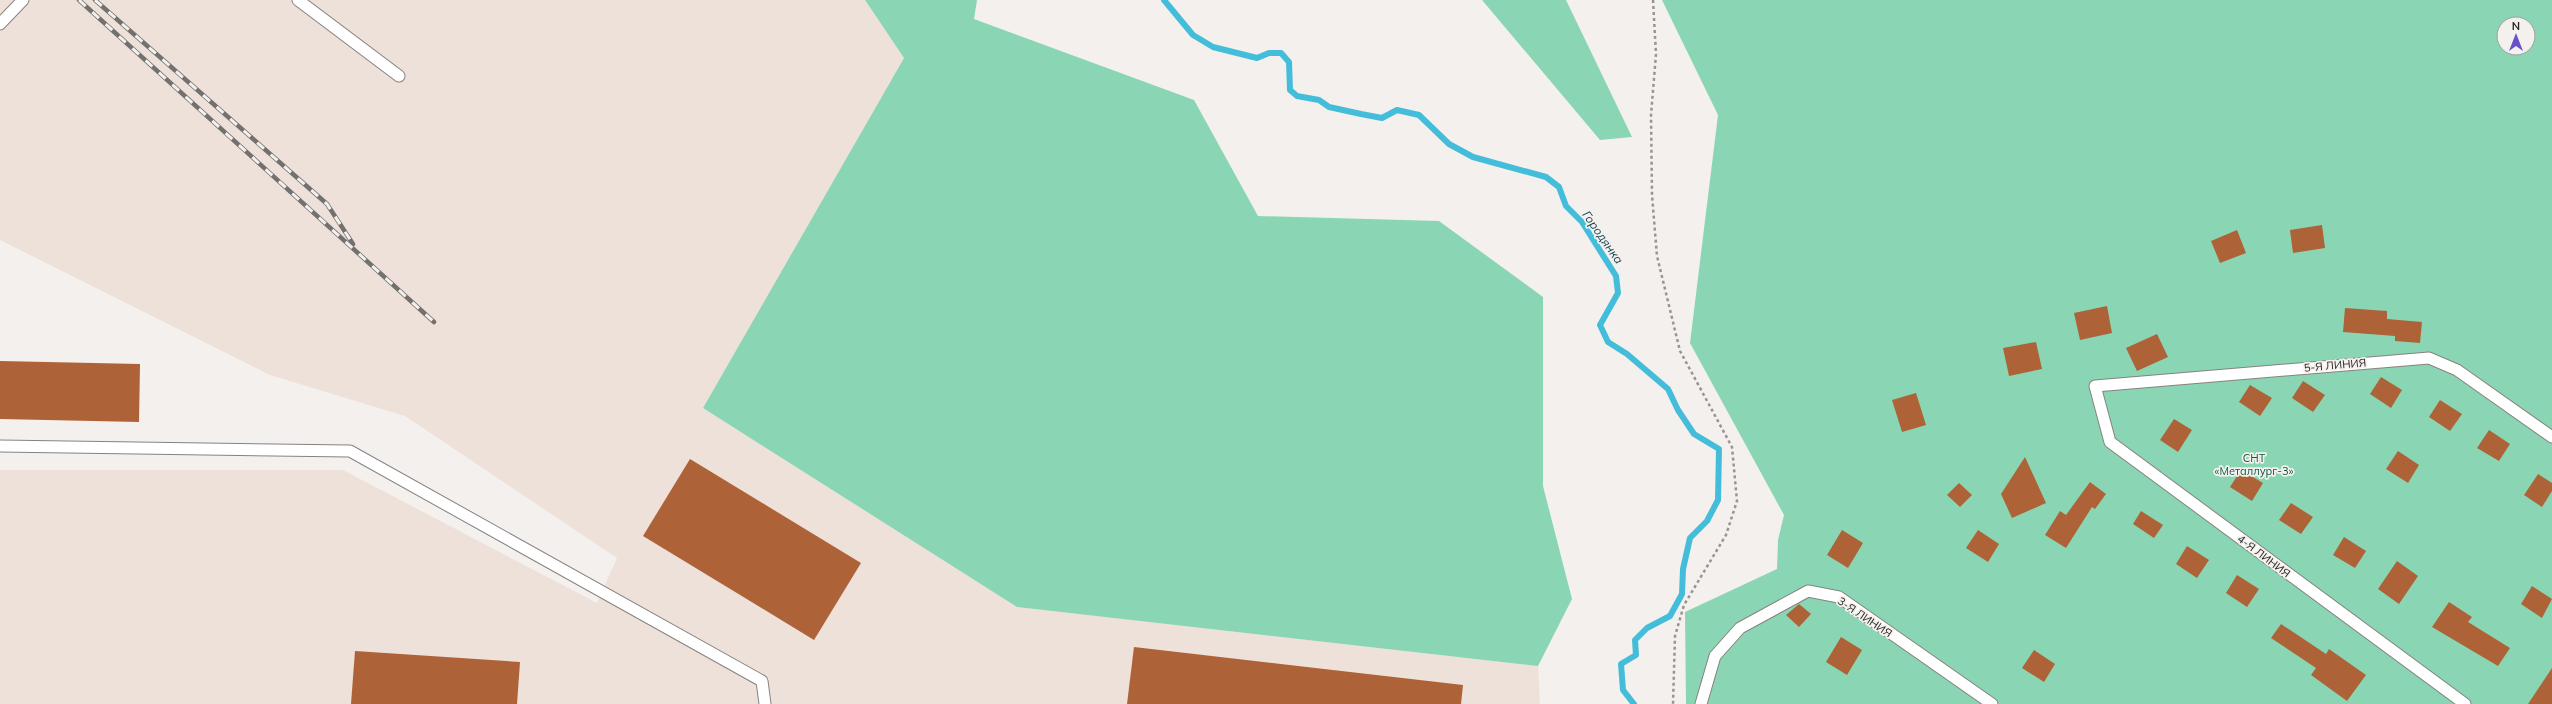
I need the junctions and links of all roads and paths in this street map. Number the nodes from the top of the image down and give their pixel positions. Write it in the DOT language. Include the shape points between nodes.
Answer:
graph roads {
  1 [pos="23,0"];
  2 [pos="298,0"];
  3 [pos="1653,0"];
  4 [pos="0,24"];
  5 [pos="399,76"];
  6 [pos="2096,386"];
  7 [pos="2552,437"];
  8 [pos="0,446"];
  9 [pos="765,704"];
  10 [pos="1673,704"];
  11 [pos="1701,704"];
  12 [pos="1992,704"];
  13 [pos="2465,704"];
  1 -- 4 [label="lane"];
  2 -- 5 [label="lane"];
  3 -- 10 [label="path" via="1656,54 1651,115 1652,195 1657,256 1680,350 1732,447 1737,501 1726,536 1684,605 1675,636"];
  6 -- 7 [label="lane, 5-Я ЛИНИЯ" via="2429,358 2457,370"];
  6 -- 13 [label="lane, 4-Я ЛИНИЯ" via="2110,442"];
  8 -- 9 [label="lane" via="350,450 762,681"];
  11 -- 12 [label="lane, 3-Я ЛИНИЯ" via="1715,656 1740,628 1808,591 1838,597"];
}
